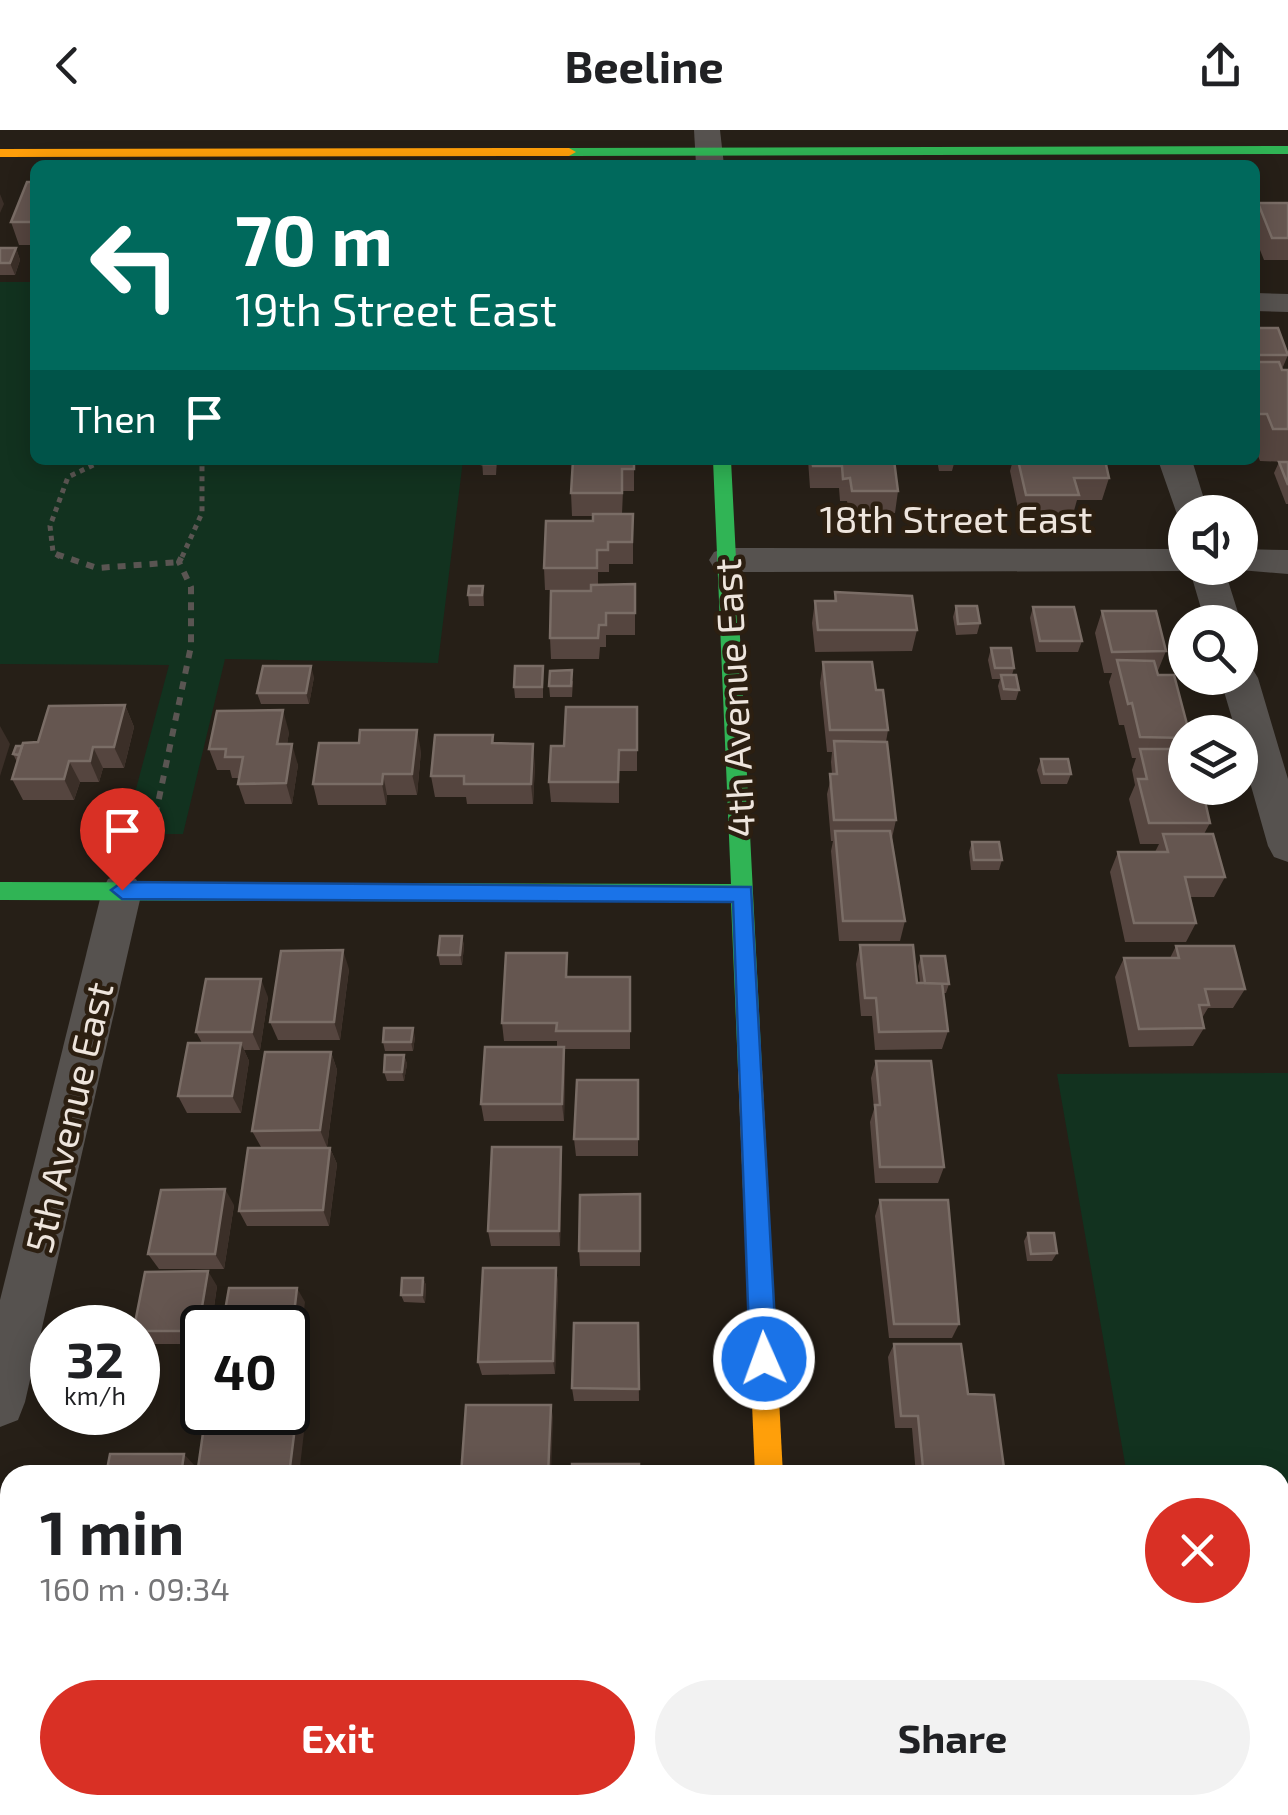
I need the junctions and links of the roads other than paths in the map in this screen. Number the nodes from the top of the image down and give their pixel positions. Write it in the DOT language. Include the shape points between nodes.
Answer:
graph roads {
  1 [pos="708,149"];
  2 [pos="1288,150"];
  3 [pos="0,153"];
  4 [pos="1086,158"];
  5 [pos="1260,302"];
  6 [pos="1288,302"];
  7 [pos="722,465"];
  8 [pos="1177,465"];
  9 [pos="1186,495"];
  10 [pos="726,560"];
  11 [pos="1168,560"];
  12 [pos="1258,561"];
  13 [pos="1288,562"];
  14 [pos="1244,695"];
  15 [pos="1288,846"];
  16 [pos="122,890"];
  17 [pos="0,891"];
  18 [pos="743,893"];
  19 [pos="0,1402"];
  20 [pos="769,1465"];
  1 -- 3 [label="street"];
  1 -- 4 [label="street"];
  2 -- 4 [label="street"];
  5 -- 6 [label="street"];
  7 -- 10 [label="street, 4th Avenue East"];
  8 -- 9 [label="street"];
  10 -- 11 [label="street, 18th Street East"];
  10 -- 18 [label="street, 4th Avenue East"];
  12 -- 13 [label="street"];
  14 -- 15 [label="street"];
  16 -- 17 [label="street"];
  16 -- 18 [label="street"];
  16 -- 19 [label="street, 5th Avenue East"];
  18 -- 20 [label="street, 4th Avenue East"];
}
